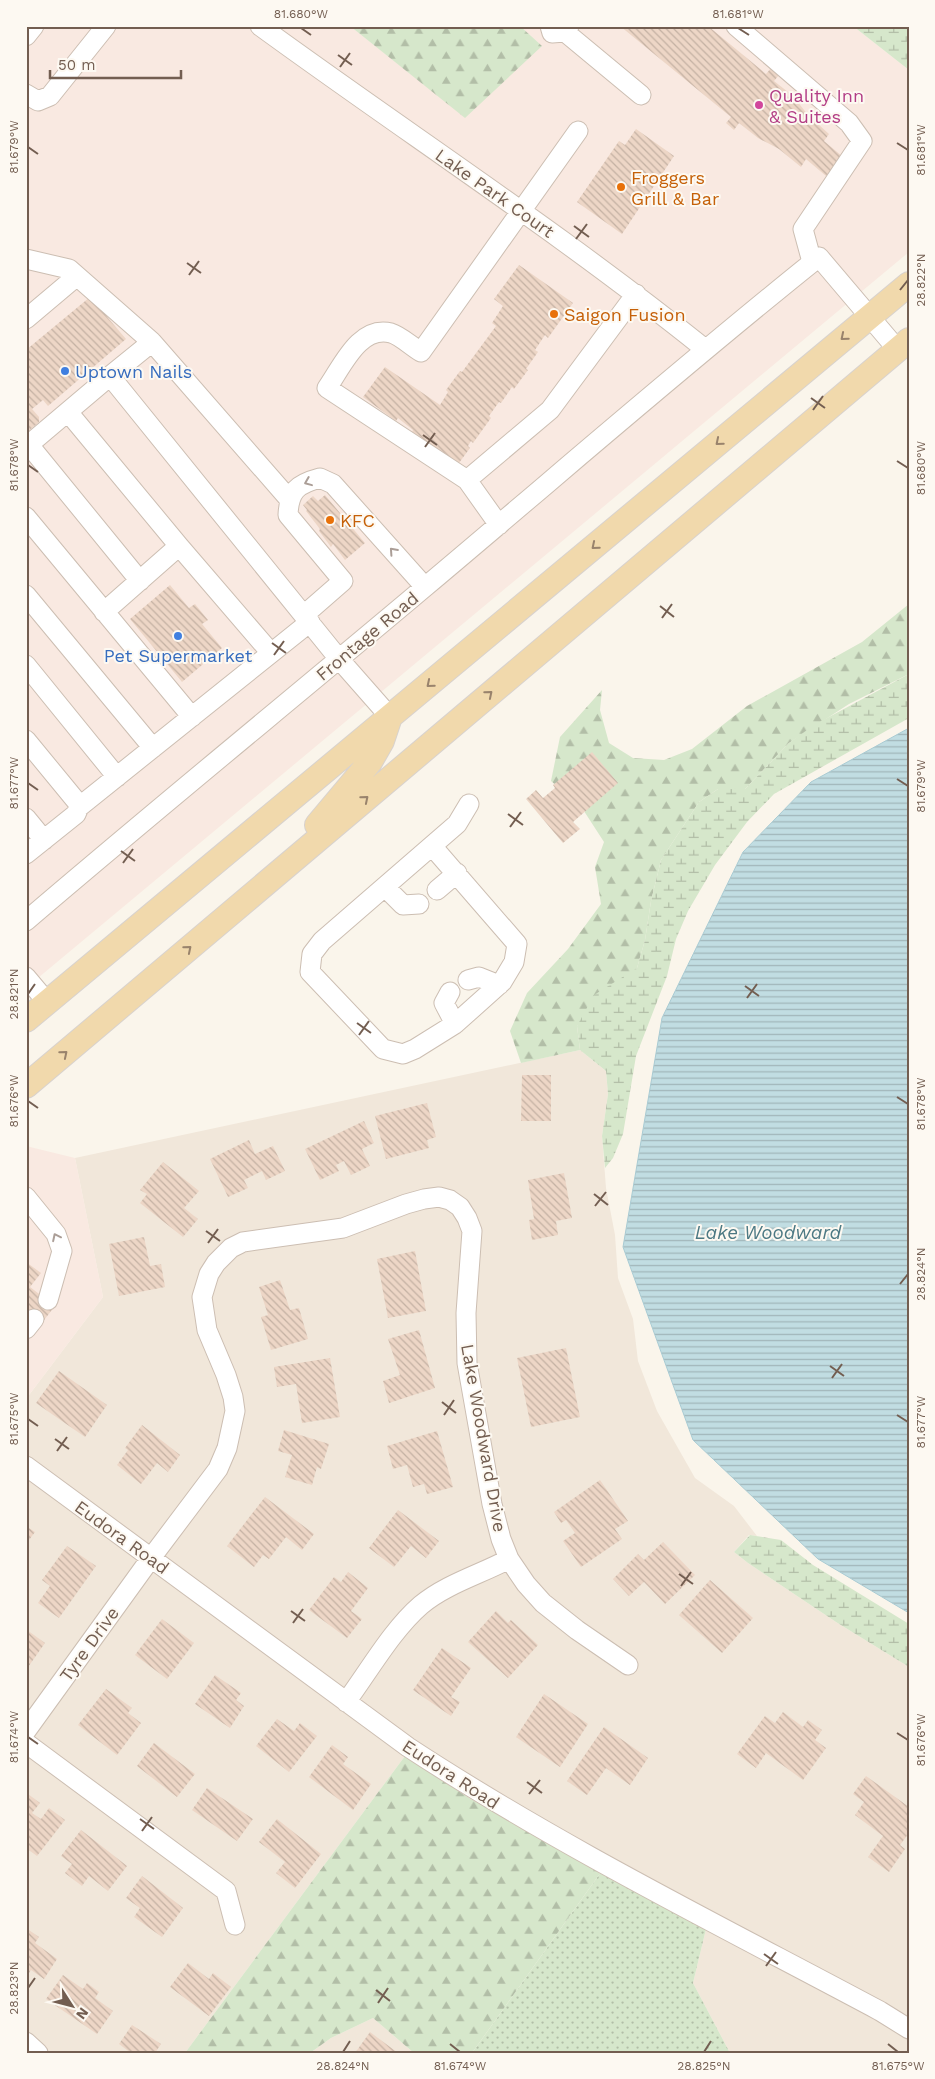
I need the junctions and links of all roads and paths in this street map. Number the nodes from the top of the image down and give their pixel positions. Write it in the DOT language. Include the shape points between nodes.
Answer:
graph roads {
  1 [pos="34,26"];
  2 [pos="106,26"];
  3 [pos="260,26"];
  4 [pos="736,26"];
  5 [pos="561,28"];
  6 [pos="283,33"];
  7 [pos="26,36"];
  8 [pos="26,94"];
  9 [pos="641,95"];
  10 [pos="578,132"];
  11 [pos="522,211"];
  12 [pos="26,259"];
  13 [pos="812,262"];
  14 [pos="77,276"];
  15 [pos="909,284"];
  16 [pos="636,294"];
  17 [pos="869,316"];
  18 [pos="26,319"];
  19 [pos="152,342"];
  20 [pos="903,344"];
  21 [pos="705,349"];
  22 [pos="110,376"];
  23 [pos="68,412"];
  24 [pos="27,446"];
  25 [pos="467,480"];
  26 [pos="288,499"];
  27 [pos="26,517"];
  28 [pos="499,525"];
  29 [pos="179,546"];
  30 [pos="140,581"];
  31 [pos="425,587"];
  32 [pos="26,594"];
  33 [pos="104,612"];
  34 [pos="307,619"];
  35 [pos="271,653"];
  36 [pos="340,659"];
  37 [pos="26,665"];
  38 [pos="192,717"];
  39 [pos="390,717"];
  40 [pos="26,740"];
  41 [pos="153,748"];
  42 [pos="116,777"];
  43 [pos="469,804"];
  44 [pos="79,807"];
  45 [pos="26,818"];
  46 [pos="44,840"];
  47 [pos="432,846"];
  48 [pos="26,854"];
  49 [pos="456,873"];
  50 [pos="274,876"];
  51 [pos="385,887"];
  52 [pos="437,890"];
  53 [pos="419,904"];
  54 [pos="26,921"];
  55 [pos="26,976"];
  56 [pos="468,980"];
  57 [pos="499,985"];
  58 [pos="450,992"];
  59 [pos="47,1002"];
  60 [pos="26,1020"];
  61 [pos="455,1024"];
  62 [pos="26,1086"];
  63 [pos="26,1197"];
  64 [pos="48,1300"];
  65 [pos="26,1466"];
  66 [pos="151,1558"];
  67 [pos="509,1559"];
  68 [pos="628,1665"];
  69 [pos="346,1702"];
  70 [pos="26,1731"];
  71 [pos="26,1743"];
  72 [pos="235,1925"];
  73 [pos="909,2029"];
  74 [pos="26,2042"];
  75 [pos="38,2053"];
  1 -- 7 [label="street"];
  2 -- 8 [label="street" via="50,96 38,102"];
  3 -- 6 [label="street, Lake Park Court"];
  4 -- 13 [label="street" via="849,123 862,141 803,229"];
  5 -- 9 [label="street"];
  6 -- 11 [label="street, Lake Park Court"];
  10 -- 11 [label="street"];
  11 -- 16 [label="street, Lake Park Court"];
  11 -- 25 [label="street" via="421,352 392,333 374,333 360,340 327,388"];
  12 -- 14 [label="street" via="69,269"];
  13 -- 17 [label="street" via="819,257"];
  13 -- 21 [label="street"];
  14 -- 18 [label="street"];
  14 -- 19 [label="street"];
  15 -- 17 [label="main road"];
  16 -- 21 [label="street, Lake Park Court"];
  16 -- 25 [label="street" via="550,410"];
  17 -- 20 [label="street"];
  17 -- 39 [label="main road, one-way"];
  19 -- 22 [label="street"];
  19 -- 26 [label="street"];
  50 -- 20 [label="main road, one-way"];
  21 -- 28 [label="street, Frontage Road"];
  22 -- 23 [label="street"];
  22 -- 34 [label="street"];
  23 -- 24 [label="street"];
  23 -- 29 [label="street"];
  24 -- 30 [label="street"];
  25 -- 28 [label="street"];
  31 -- 26 [label="street, one-way" via="333,484 320,478 302,483"];
  26 -- 34 [label="street" via="288,515 343,581"];
  27 -- 33 [label="street"];
  28 -- 31 [label="street, Frontage Road"];
  29 -- 30 [label="street"];
  29 -- 35 [label="street"];
  30 -- 33 [label="street"];
  31 -- 36 [label="street, Frontage Road"];
  32 -- 41 [label="street"];
  33 -- 38 [label="street"];
  34 -- 35 [label="street"];
  34 -- 36 [label="street"];
  35 -- 38 [label="street"];
  36 -- 39 [label="street"];
  36 -- 54 [label="street, Frontage Road"];
  37 -- 42 [label="street"];
  38 -- 41 [label="street"];
  39 -- 50 [label="main road" via="370,762"];
  39 -- 59 [label="main road"];
  40 -- 44 [label="street"];
  41 -- 42 [label="street"];
  42 -- 44 [label="street"];
  43 -- 47 [label="street" via="456,824"];
  44 -- 46 [label="street" via="76,814"];
  45 -- 46 [label="street"];
  46 -- 48 [label="street"];
  47 -- 49 [label="street"];
  47 -- 51 [label="street"];
  49 -- 52 [label="street"];
  49 -- 57 [label="street" via="517,944 514,962"];
  62 -- 50 [label="main road, one-way"];
  51 -- 53 [label="street" via="403,905"];
  51 -- 61 [label="street" via="322,940 312,954 310,972 383,1049 403,1054"];
  55 -- 59 [label="street"];
  56 -- 57 [label="street" via="479,977"];
  57 -- 61 [label="street"];
  58 -- 61 [label="street" via="444,1002"];
  59 -- 60 [label="main road"];
  64 -- 63 [label="street, one-way" via="62,1251 56,1234"];
  65 -- 66 [label="street, Eudora Road"];
  66 -- 67 [label="street, Lake Woodward Drive" via="218,1469 232,1428 233,1397 207,1330 203,1310 204,1286 216,1263 231,1248 243,1242 344,1228 406,1204 439,1197 460,1207 472,1232 466,1313 467,1363 492,1504"];
  66 -- 69 [label="street, Eudora Road"];
  66 -- 70 [label="street, Tyre Drive"];
  67 -- 68 [label="street, Lake Woodward Drive" via="543,1603"];
  67 -- 69 [label="street" via="421,1605 402,1624"];
  69 -- 73 [label="street, Eudora Road" via="473,1790 559,1840"];
  71 -- 72 [label="street" via="226,1891"];
  74 -- 75 [label="street"];
}
